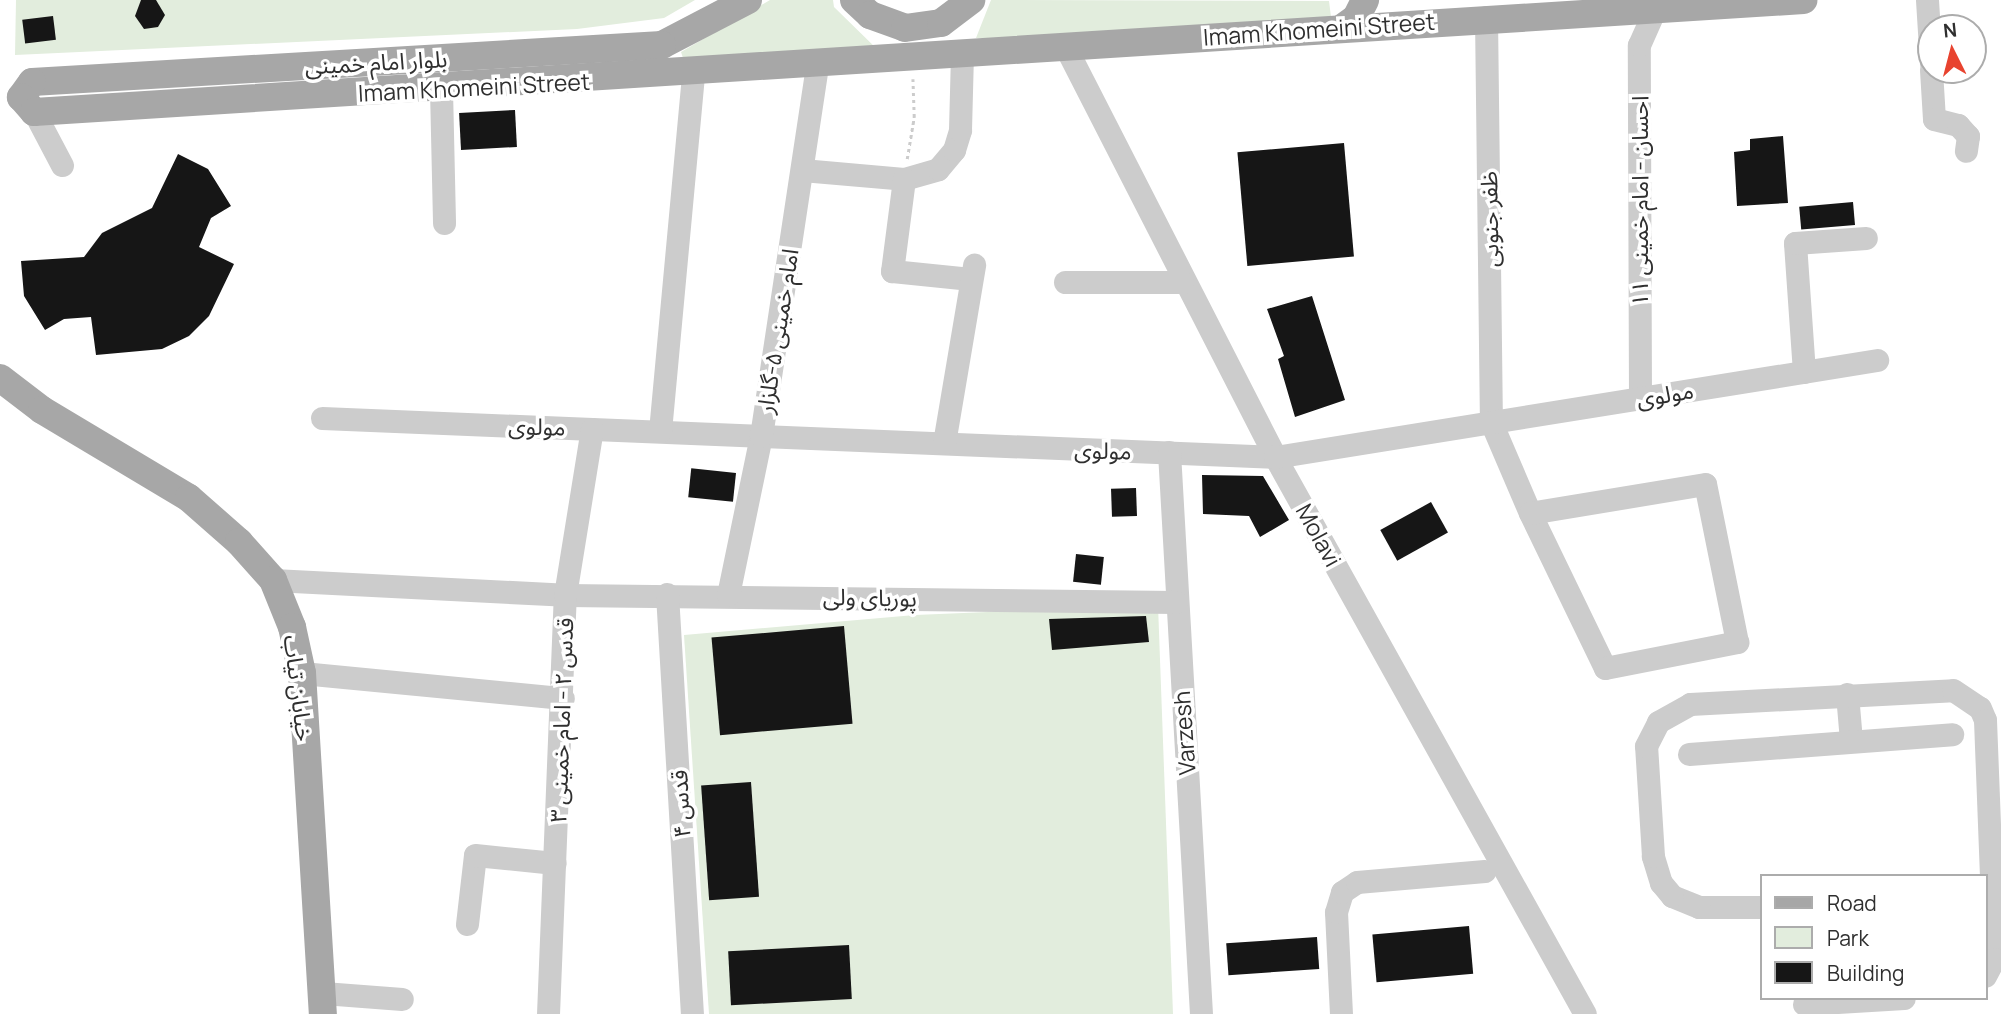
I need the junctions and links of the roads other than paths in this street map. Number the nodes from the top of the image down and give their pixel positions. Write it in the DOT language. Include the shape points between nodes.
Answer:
graph roads {
  1 [pos="748,0"];
  2 [pos="854,0"];
  3 [pos="971,0"];
  4 [pos="1365,0"];
  5 [pos="1803,0"];
  6 [pos="1656,5"];
  7 [pos="1486,8"];
  8 [pos="924,27"];
  9 [pos="1342,28"];
  10 [pos="662,45"];
  11 [pos="1066,48"];
  12 [pos="962,55"];
  13 [pos="913,58"];
  14 [pos="817,65"];
  15 [pos="694,73"];
  16 [pos="665,75"];
  17 [pos="1932,84"];
  18 [pos="441,89"];
  19 [pos="18,103"];
  20 [pos="1966,151"];
  21 [pos="62,165"];
  22 [pos="802,170"];
  23 [pos="904,178"];
  24 [pos="444,223"];
  25 [pos="1866,238"];
  26 [pos="1065,282"];
  27 [pos="1182,282"];
  28 [pos="1877,360"];
  29 [pos="1804,372"];
  30 [pos="0,378"];
  31 [pos="1640,398"];
  32 [pos="322,418"];
  33 [pos="1491,422"];
  34 [pos="592,429"];
  35 [pos="660,432"];
  36 [pos="761,436"];
  37 [pos="944,443"];
  38 [pos="1169,452"];
  39 [pos="1275,457"];
  40 [pos="1530,513"];
  41 [pos="273,580"];
  42 [pos="667,594"];
  43 [pos="565,595"];
  44 [pos="728,595"];
  45 [pos="1176,602"];
  46 [pos="302,673"];
  47 [pos="1847,694"];
  48 [pos="563,698"];
  49 [pos="1952,734"];
  50 [pos="1851,741"];
  51 [pos="1689,754"];
  52 [pos="555,863"];
  53 [pos="1485,871"];
  54 [pos="1759,907"];
  55 [pos="467,924"];
  56 [pos="1987,972"];
  57 [pos="402,999"];
  58 [pos="1875,1000"];
  59 [pos="323,1003"];
  60 [pos="1804,1005"];
  61 [pos="548,1014"];
  62 [pos="692,1014"];
  63 [pos="1201,1014"];
  64 [pos="1341,1014"];
  65 [pos="1585,1014"];
  1 -- 10 [label="main road, بلوار امام خمینی"];
  2 -- 8 [label="main road" via="886,23"];
  3 -- 8 [label="main road" via="957,14"];
  4 -- 9 [label="main road" via="1356,18"];
  5 -- 6 [label="main road, Imam Khomeini Street"];
  6 -- 7 [label="main road, Imam Khomeini Street"];
  6 -- 31 [label="street, احسان - امام خمینی ۱۱" via="1639,45"];
  7 -- 9 [label="main road, Imam Khomeini Street"];
  7 -- 33 [label="street, ظفر جنوبی"];
  8 -- 12 [label="main road"];
  8 -- 13 [label="main road"];
  9 -- 11 [label="main road, Imam Khomeini Street"];
  10 -- 16 [label="main road"];
  10 -- 19 [label="main road, بلوار امام خمینی" via="32,82"];
  11 -- 12 [label="main road, Imam Khomeini Street"];
  11 -- 27 [label="street, Molavi"];
  12 -- 13 [label="main road, Imam Khomeini Street"];
  12 -- 23 [label="street" via="960,130 954,150 938,169"];
  13 -- 14 [label="main road, Imam Khomeini Street"];
  14 -- 15 [label="main road, Imam Khomeini Street"];
  14 -- 22 [label="street, امام خمینی ۵-گلزار"];
  15 -- 16 [label="main road, Imam Khomeini Street"];
  15 -- 35 [label="street"];
  16 -- 18 [label="main road, Imam Khomeini Street"];
  17 -- 20 [label="street" via="1934,118 1958,125 1968,136"];
  18 -- 19 [label="main road, Imam Khomeini Street"];
  18 -- 24 [label="street"];
  19 -- 21 [label="street"];
  22 -- 23 [label="street"];
  22 -- 36 [label="street, امام خمینی ۵-گلزار"];
  23 -- 37 [label="street" via="892,271 973,272"];
  25 -- 29 [label="street" via="1795,243"];
  26 -- 27 [label="street"];
  27 -- 39 [label="street, Molavi"];
  28 -- 29 [label="street, مولوی"];
  29 -- 31 [label="street, مولوی"];
  30 -- 41 [label="main road, خیابان تیاب" via="43,410 189,498"];
  31 -- 33 [label="street, مولوی"];
  32 -- 34 [label="street, مولوی"];
  33 -- 39 [label="street, مولوی"];
  33 -- 40 [label="street"];
  34 -- 35 [label="street, مولوی"];
  34 -- 43 [label="street, قدس ۲ - امام خمینی ۳"];
  35 -- 36 [label="street, مولوی"];
  36 -- 37 [label="street, مولوی"];
  36 -- 44 [label="street, امام خمینی ۵-گلزار"];
  37 -- 38 [label="street, مولوی"];
  38 -- 39 [label="street, مولوی"];
  38 -- 45 [label="street, Varzesh"];
  39 -- 65 [label="street, Molavi"];
  40 -- 40 [label="street" via="1605,668 1737,642 1705,484"];
  41 -- 43 [label="street, پوریای ولی"];
  41 -- 46 [label="main road, خیابان تیاب" via="292,627"];
  42 -- 43 [label="street, پوریای ولی"];
  42 -- 44 [label="street, پوریای ولی"];
  42 -- 62 [label="street, قدس ۴"];
  43 -- 48 [label="street, قدس ۲ - امام خمینی ۳"];
  44 -- 45 [label="street, پوریای ولی"];
  45 -- 63 [label="street, Varzesh"];
  46 -- 48 [label="street"];
  46 -- 59 [label="main road, خیابان تیاب"];
  47 -- 50 [label="street"];
  47 -- 54 [label="street" via="1690,705 1671,712 1650,732 1646,746 1653,856 1661,883 1672,896 1699,907"];
  47 -- 56 [label="street" via="1937,687 1953,690 1980,708 1985,720 1994,958"];
  48 -- 52 [label="street, قدس ۲ - امام خمینی ۳"];
  49 -- 50 [label="street"];
  50 -- 51 [label="street"];
  52 -- 55 [label="street" via="475,855"];
  52 -- 61 [label="street, قدس ۲ - امام خمینی ۳"];
  53 -- 64 [label="street" via="1357,882 1342,892 1336,912"];
  57 -- 59 [label="street"];
  58 -- 60 [label="street"];
}
